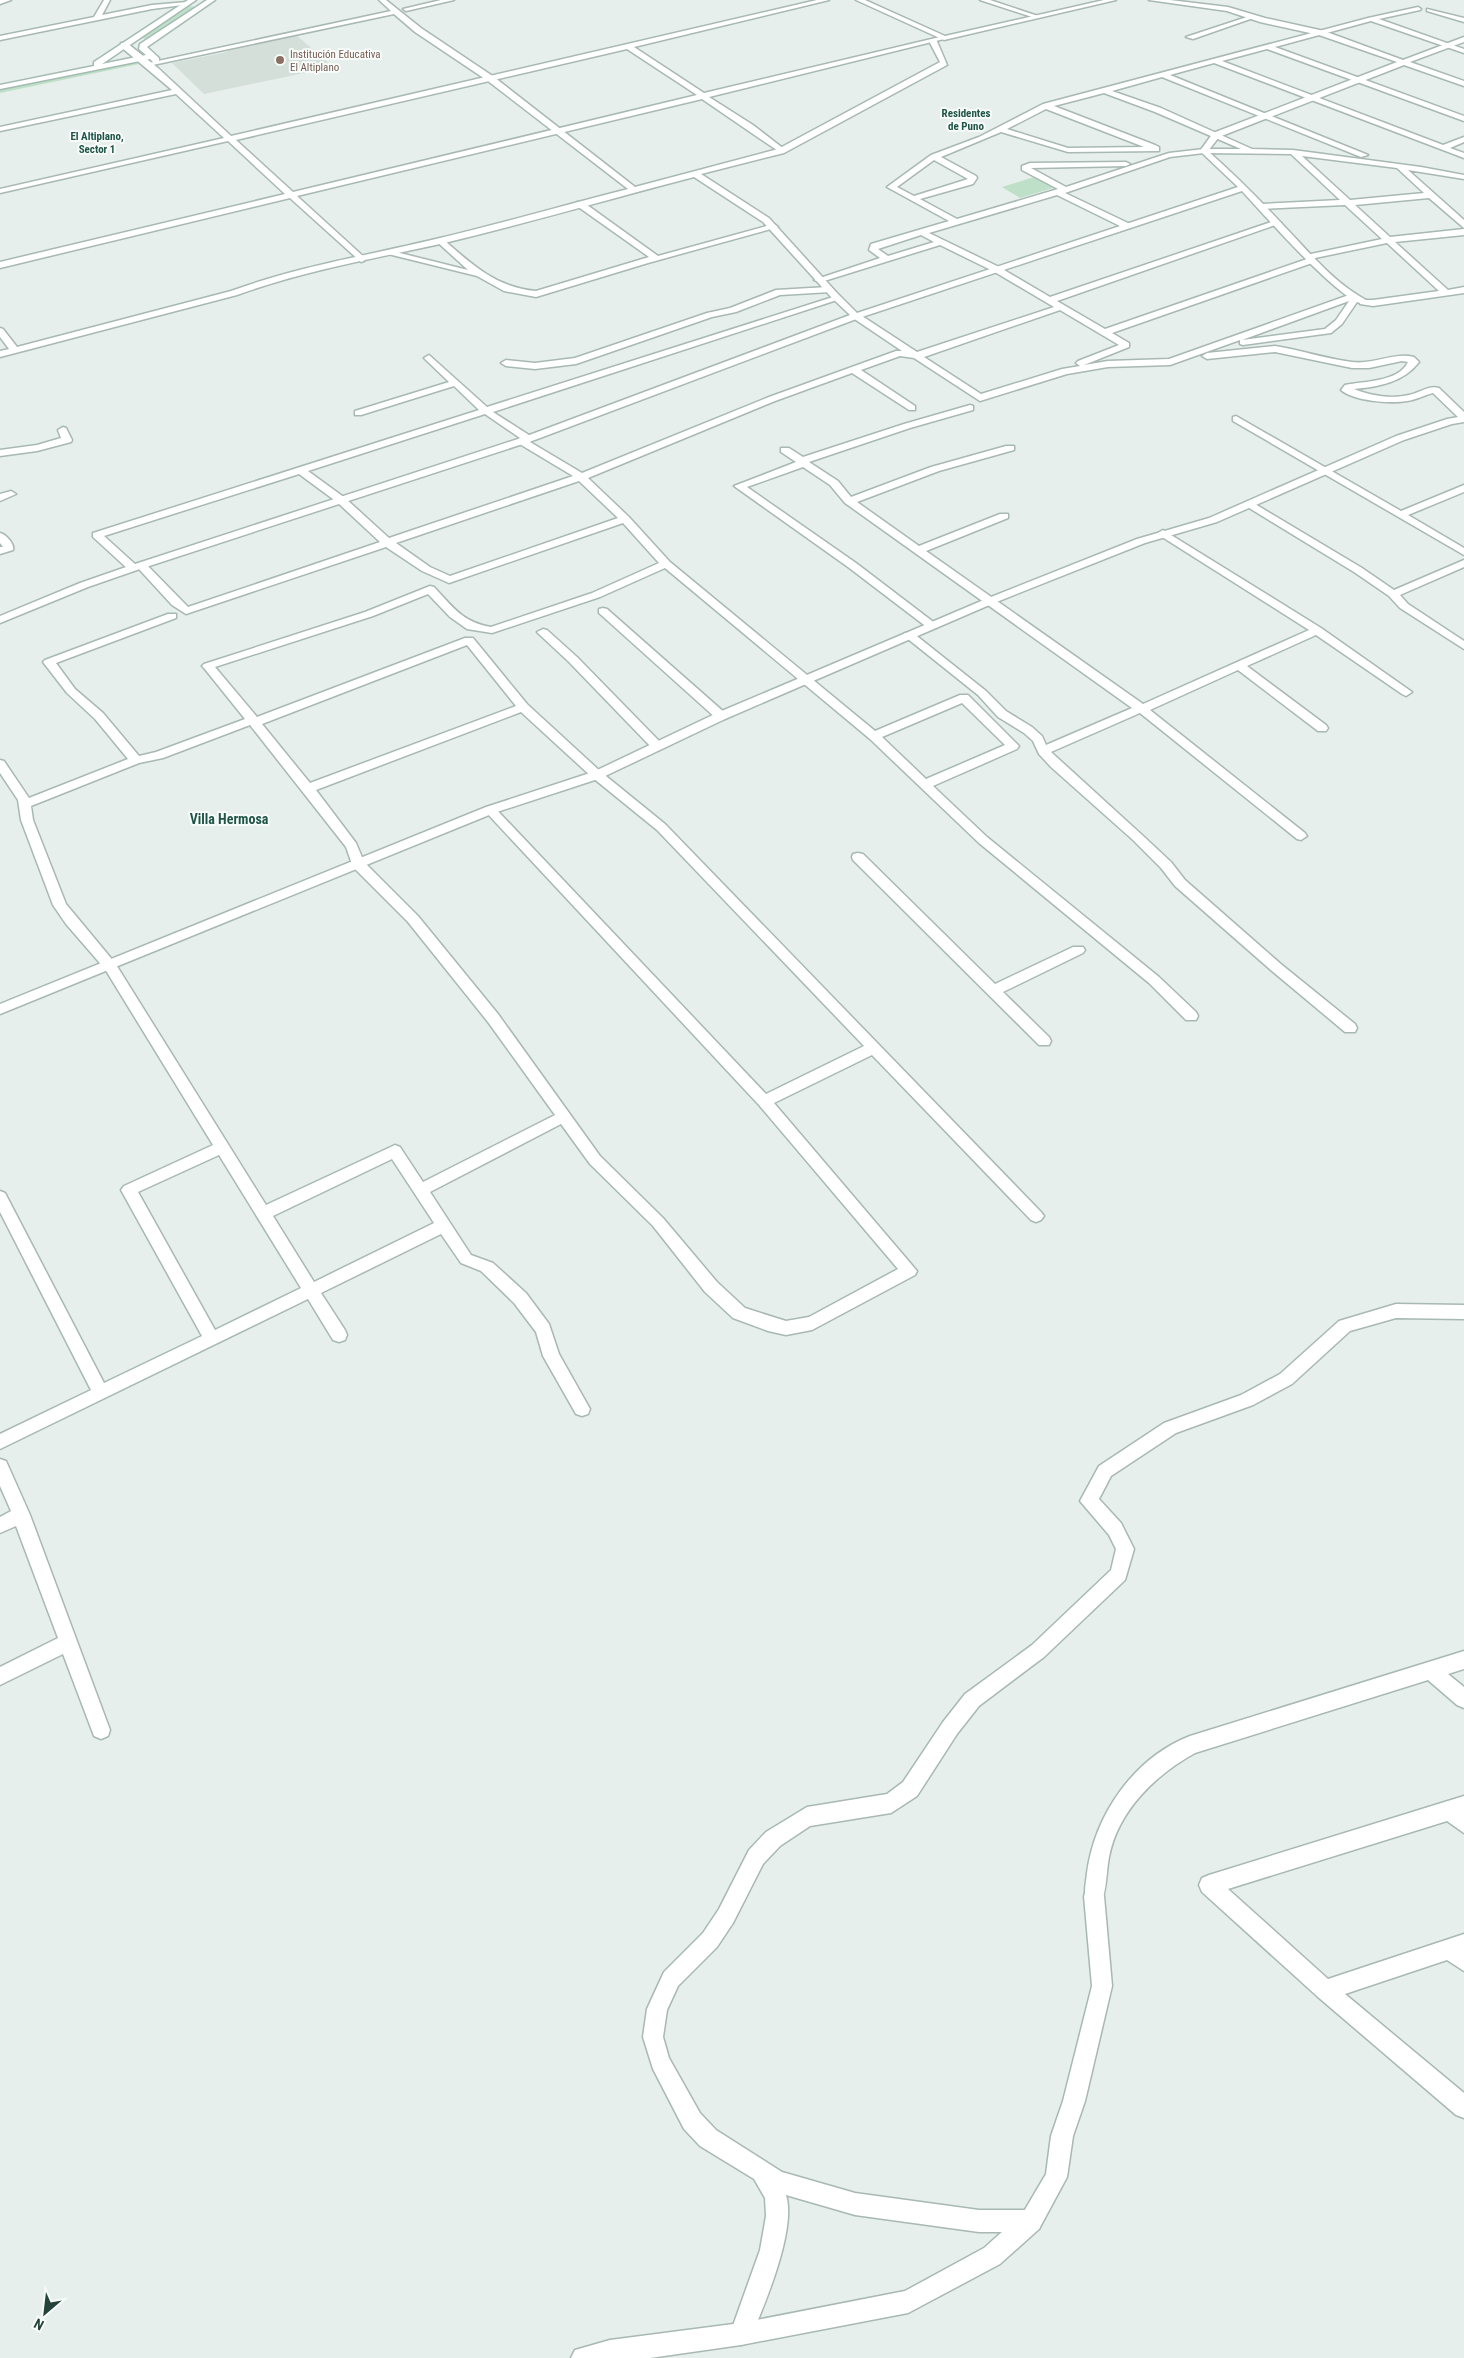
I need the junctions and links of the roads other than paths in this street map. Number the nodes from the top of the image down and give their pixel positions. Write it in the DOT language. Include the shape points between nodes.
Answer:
graph roads {
  1 [pos="8,0"];
  2 [pos="107,0"];
  3 [pos="160,0"];
  4 [pos="212,0"];
  5 [pos="382,0"];
  6 [pos="393,0"];
  7 [pos="451,0"];
  8 [pos="826,0"];
  9 [pos="859,0"];
  10 [pos="983,0"];
  11 [pos="1113,0"];
  12 [pos="1152,0"];
  13 [pos="189,1"];
  14 [pos="0,2"];
  15 [pos="154,4"];
  16 [pos="202,7"];
  17 [pos="406,9"];
  18 [pos="1418,9"];
  19 [pos="1429,10"];
  20 [pos="394,12"];
  21 [pos="1037,17"];
  22 [pos="1252,17"];
  23 [pos="97,18"];
  24 [pos="1370,19"];
  25 [pos="1464,20"];
  26 [pos="1321,33"];
  27 [pos="1190,37"];
  28 [pos="0,38"];
  29 [pos="135,38"];
  30 [pos="944,38"];
  31 [pos="1464,39"];
  32 [pos="933,40"];
  33 [pos="124,45"];
  34 [pos="145,45"];
  35 [pos="1448,45"];
  36 [pos="627,46"];
  37 [pos="1269,47"];
  38 [pos="1464,51"];
  39 [pos="141,58"];
  40 [pos="156,60"];
  41 [pos="1215,61"];
  42 [pos="1405,62"];
  43 [pos="148,64"];
  44 [pos="91,68"];
  45 [pos="1164,75"];
  46 [pos="495,78"];
  47 [pos="1359,80"];
  48 [pos="1464,84"];
  49 [pos="0,87"];
  50 [pos="178,91"];
  51 [pos="1106,91"];
  52 [pos="0,94"];
  53 [pos="705,96"];
  54 [pos="1309,97"];
  55 [pos="193,106"];
  56 [pos="1046,106"];
  57 [pos="547,111"];
  58 [pos="1263,115"];
  59 [pos="1464,119"];
  60 [pos="563,122"];
  61 [pos="571,128"];
  62 [pos="0,129"];
  63 [pos="999,129"];
  64 [pos="559,130"];
  65 [pos="578,134"];
  66 [pos="1216,135"];
  67 [pos="228,138"];
  68 [pos="1464,140"];
  69 [pos="1444,148"];
  70 [pos="1156,149"];
  71 [pos="782,151"];
  72 [pos="1204,151"];
  73 [pos="1254,152"];
  74 [pos="1293,152"];
  75 [pos="1169,155"];
  76 [pos="1464,156"];
  77 [pos="934,157"];
  78 [pos="1140,164"];
  79 [pos="1403,168"];
  80 [pos="695,174"];
  81 [pos="1464,178"];
  82 [pos="640,180"];
  83 [pos="647,186"];
  84 [pos="1244,188"];
  85 [pos="634,190"];
  86 [pos="0,191"];
  87 [pos="1061,191"];
  88 [pos="290,195"];
  89 [pos="1432,195"];
  90 [pos="913,199"];
  91 [pos="1350,203"];
  92 [pos="580,204"];
  93 [pos="1262,207"];
  94 [pos="954,222"];
  95 [pos="1277,223"];
  96 [pos="1464,225"];
  97 [pos="1127,226"];
  98 [pos="774,227"];
  99 [pos="921,232"];
  100 [pos="1464,232"];
  101 [pos="1388,240"];
  102 [pos="440,241"];
  103 [pos="941,242"];
  104 [pos="388,253"];
  105 [pos="361,258"];
  106 [pos="1310,258"];
  107 [pos="887,259"];
  108 [pos="657,260"];
  109 [pos="0,265"];
  110 [pos="996,269"];
  111 [pos="479,274"];
  112 [pos="818,280"];
  113 [pos="828,290"];
  114 [pos="1464,290"];
  115 [pos="1445,292"];
  116 [pos="836,299"];
  117 [pos="1357,299"];
  118 [pos="1050,300"];
  119 [pos="1062,307"];
  120 [pos="856,316"];
  121 [pos="0,331"];
  122 [pos="1105,332"];
  123 [pos="1224,341"];
  124 [pos="15,350"];
  125 [pos="0,354"];
  126 [pos="916,356"];
  127 [pos="430,358"];
  128 [pos="1183,358"];
  129 [pos="506,363"];
  130 [pos="854,370"];
  131 [pos="1064,371"];
  132 [pos="454,383"];
  133 [pos="912,408"];
  134 [pos="970,408"];
  135 [pos="486,411"];
  136 [pos="358,413"];
  137 [pos="1464,418"];
  138 [pos="1236,419"];
  139 [pos="63,430"];
  140 [pos="525,440"];
  141 [pos="1010,448"];
  142 [pos="785,450"];
  143 [pos="0,453"];
  144 [pos="803,462"];
  145 [pos="300,470"];
  146 [pos="1326,470"];
  147 [pos="580,477"];
  148 [pos="1464,488"];
  149 [pos="11,494"];
  150 [pos="0,498"];
  151 [pos="341,500"];
  152 [pos="849,501"];
  153 [pos="1250,504"];
  154 [pos="1402,514"];
  155 [pos="1004,516"];
  156 [pos="626,519"];
  157 [pos="1163,533"];
  158 [pos="0,536"];
  159 [pos="388,543"];
  160 [pos="918,550"];
  161 [pos="0,551"];
  162 [pos="1464,552"];
  163 [pos="1464,563"];
  164 [pos="666,564"];
  165 [pos="137,567"];
  166 [pos="1393,594"];
  167 [pos="990,601"];
  168 [pos="603,612"];
  169 [pos="172,616"];
  170 [pos="0,620"];
  171 [pos="932,626"];
  172 [pos="1317,630"];
  173 [pos="543,632"];
  174 [pos="909,635"];
  175 [pos="1464,646"];
  176 [pos="1238,664"];
  177 [pos="806,680"];
  178 [pos="1406,692"];
  179 [pos="524,707"];
  180 [pos="1142,709"];
  181 [pos="721,716"];
  182 [pos="255,721"];
  183 [pos="1322,728"];
  184 [pos="874,736"];
  185 [pos="657,746"];
  186 [pos="1043,751"];
  187 [pos="136,760"];
  188 [pos="0,764"];
  189 [pos="597,775"];
  190 [pos="926,784"];
  191 [pos="308,788"];
  192 [pos="24,804"];
  193 [pos="490,810"];
  194 [pos="1301,836"];
  195 [pos="858,857"];
  196 [pos="358,864"];
  197 [pos="1078,950"];
  198 [pos="110,966"];
  199 [pos="993,991"];
  200 [pos="0,1009"];
  201 [pos="1191,1016"];
  202 [pos="1350,1028"];
  203 [pos="1044,1041"];
  204 [pos="875,1047"];
  205 [pos="764,1101"];
  206 [pos="563,1117"];
  207 [pos="222,1147"];
  208 [pos="420,1190"];
  209 [pos="0,1197"];
  210 [pos="264,1213"];
  211 [pos="1036,1216"];
  212 [pos="443,1226"];
  213 [pos="311,1290"];
  214 [pos="1464,1312"];
  215 [pos="339,1335"];
  216 [pos="211,1338"];
  217 [pos="100,1391"];
  218 [pos="582,1409"];
  219 [pos="0,1442"];
  220 [pos="0,1466"];
  221 [pos="20,1515"];
  222 [pos="0,1525"];
  223 [pos="68,1642"];
  224 [pos="1464,1660"];
  225 [pos="1430,1670"];
  226 [pos="0,1676"];
  227 [pos="1464,1698"];
  228 [pos="101,1730"];
  229 [pos="1459,1814"];
  230 [pos="1459,1951"];
  231 [pos="1325,1990"];
  232 [pos="1464,2107"];
  233 [pos="759,2170"];
  234 [pos="1031,2221"];
  235 [pos="741,2334"];
  236 [pos="583,2358"];
  1 -- 14 [label="street"];
  2 -- 23 [label="street"];
  3 -- 13 [label="street"];
  4 -- 16 [label="street"];
  5 -- 20 [label="street"];
  6 -- 17 [label="street"];
  7 -- 17 [label="street"];
  8 -- 36 [label="street"];
  9 -- 30 [label="street"];
  10 -- 21 [label="street"];
  11 -- 21 [label="street"];
  12 -- 22 [label="street" via="1212,6"];
  13 -- 15 [label="street"];
  13 -- 16 [label="street"];
  13 -- 29 [label="street"];
  15 -- 23 [label="street"];
  16 -- 34 [label="street"];
  17 -- 20 [label="street"];
  17 -- 46 [label="street" via="426,28"];
  18 -- 24 [label="street"];
  19 -- 25 [label="street"];
  20 -- 40 [label="street"];
  20 -- 46 [label="street"];
  21 -- 30 [label="street"];
  22 -- 26 [label="street"];
  22 -- 27 [label="street"];
  23 -- 28 [label="street"];
  24 -- 26 [label="street"];
  24 -- 35 [label="street"];
  26 -- 37 [label="street"];
  26 -- 42 [label="street"];
  29 -- 33 [label="street"];
  29 -- 34 [label="street"];
  30 -- 32 [label="street"];
  31 -- 35 [label="street"];
  32 -- 53 [label="street"];
  32 -- 71 [label="street" via="944,63"];
  33 -- 39 [label="street"];
  33 -- 44 [label="street"];
  34 -- 40 [label="street"];
  35 -- 38 [label="street"];
  35 -- 42 [label="street"];
  36 -- 46 [label="street"];
  36 -- 53 [label="street"];
  37 -- 41 [label="street"];
  37 -- 47 [label="street"];
  39 -- 40 [label="street"];
  39 -- 43 [label="street"];
  39 -- 44 [label="street"];
  40 -- 43 [label="street"];
  40 -- 55 [label="street" via="195,99"];
  41 -- 45 [label="street"];
  41 -- 54 [label="street"];
  42 -- 47 [label="street"];
  42 -- 48 [label="street"];
  43 -- 50 [label="street"];
  43 -- 52 [label="street"];
  44 -- 49 [label="street"];
  45 -- 51 [label="street"];
  45 -- 58 [label="street"];
  46 -- 57 [label="street"];
  46 -- 64 [label="street"];
  46 -- 67 [label="street"];
  47 -- 54 [label="street"];
  47 -- 59 [label="street"];
  50 -- 55 [label="street"];
  50 -- 62 [label="street"];
  51 -- 56 [label="street"];
  51 -- 66 [label="street"];
  53 -- 61 [label="street"];
  53 -- 71 [label="street"];
  54 -- 58 [label="street"];
  54 -- 69 [label="street"];
  55 -- 67 [label="street"];
  56 -- 63 [label="street"];
  56 -- 70 [label="street"];
  58 -- 66 [label="street"];
  58 -- 79 [label="street"];
  60 -- 61 [label="street"];
  61 -- 64 [label="street"];
  61 -- 65 [label="street"];
  63 -- 70 [label="street" via="1068,150"];
  63 -- 77 [label="street"];
  64 -- 85 [label="street"];
  64 -- 88 [label="street"];
  66 -- 72 [label="street"];
  66 -- 73 [label="street"];
  67 -- 86 [label="street"];
  67 -- 88 [label="street"];
  68 -- 69 [label="street"];
  69 -- 76 [label="street"];
  70 -- 75 [label="street"];
  71 -- 80 [label="street"];
  72 -- 73 [label="street"];
  72 -- 75 [label="street"];
  72 -- 84 [label="street"];
  73 -- 74 [label="street"];
  74 -- 79 [label="street"];
  74 -- 91 [label="street"];
  75 -- 78 [label="street"];
  77 -- 90 [label="street" via="891,187"];
  77 -- 90 [label="street" via="973,178 970,182"];
  78 -- 87 [label="street"];
  78 -- 87 [label="street" via="1030,165 1025,168"];
  79 -- 81 [label="street"];
  79 -- 89 [label="street"];
  80 -- 83 [label="street"];
  80 -- 98 [label="street" via="754,210"];
  82 -- 83 [label="street"];
  83 -- 85 [label="street"];
  84 -- 93 [label="street"];
  84 -- 97 [label="street"];
  85 -- 92 [label="street"];
  87 -- 94 [label="street"];
  87 -- 97 [label="street"];
  88 -- 105 [label="street"];
  88 -- 109 [label="street"];
  89 -- 91 [label="street"];
  89 -- 96 [label="street"];
  90 -- 94 [label="street"];
  91 -- 93 [label="street"];
  91 -- 101 [label="street"];
  92 -- 102 [label="street"];
  92 -- 108 [label="street"];
  93 -- 95 [label="street"];
  94 -- 99 [label="street"];
  95 -- 106 [label="street"];
  95 -- 118 [label="street"];
  97 -- 110 [label="street"];
  98 -- 108 [label="street"];
  98 -- 112 [label="street"];
  99 -- 103 [label="street"];
  99 -- 107 [label="street" via="874,246 873,250"];
  100 -- 101 [label="street"];
  101 -- 106 [label="street"];
  101 -- 115 [label="street"];
  102 -- 104 [label="street"];
  102 -- 111 [label="street"];
  103 -- 107 [label="street"];
  103 -- 110 [label="street"];
  104 -- 105 [label="street"];
  104 -- 111 [label="street"];
  105 -- 124 [label="street"];
  106 -- 117 [label="street"];
  106 -- 122 [label="street"];
  107 -- 112 [label="street"];
  108 -- 111 [label="street" via="647,260 536,294 507,289"];
  110 -- 118 [label="street"];
  110 -- 120 [label="street"];
  112 -- 113 [label="street"];
  113 -- 116 [label="street"];
  113 -- 129 [label="street" via="779,292 734,310 710,315 576,361 535,366"];
  114 -- 115 [label="street"];
  115 -- 117 [label="street" via="1383,302"];
  116 -- 120 [label="street"];
  116 -- 135 [label="street"];
  117 -- 123 [label="street"];
  117 -- 123 [label="street" via="1328,331 1253,341"];
  118 -- 119 [label="street"];
  119 -- 122 [label="street"];
  119 -- 126 [label="street"];
  120 -- 126 [label="street"];
  120 -- 140 [label="street"];
  121 -- 124 [label="street"];
  122 -- 131 [label="street" via="1126,345"];
  123 -- 128 [label="street"];
  124 -- 125 [label="street"];
  126 -- 130 [label="street" via="899,353"];
  126 -- 131 [label="street" via="980,398"];
  127 -- 132 [label="street"];
  128 -- 131 [label="street"];
  128 -- 137 [label="street" via="1275,349 1360,365 1411,359 1414,362 1411,366 1389,379 1346,390 1374,398 1397,399 1436,390"];
  130 -- 133 [label="street"];
  130 -- 147 [label="street" via="772,399"];
  132 -- 135 [label="street"];
  132 -- 136 [label="street"];
  134 -- 144 [label="street"];
  135 -- 140 [label="street"];
  135 -- 145 [label="street"];
  137 -- 146 [label="street" via="1423,430"];
  138 -- 146 [label="street"];
  139 -- 143 [label="street" via="67,440"];
  140 -- 147 [label="street"];
  140 -- 151 [label="street"];
  141 -- 152 [label="street" via="935,468"];
  142 -- 144 [label="street"];
  144 -- 152 [label="street" via="834,483"];
  144 -- 171 [label="street" via="739,486"];
  145 -- 151 [label="street"];
  145 -- 165 [label="street" via="97,535"];
  146 -- 153 [label="street"];
  146 -- 154 [label="street"];
  147 -- 156 [label="street"];
  147 -- 159 [label="street"];
  148 -- 154 [label="street"];
  149 -- 150 [label="street"];
  151 -- 159 [label="street"];
  151 -- 165 [label="street"];
  152 -- 160 [label="street"];
  153 -- 157 [label="street" via="1212,520"];
  153 -- 166 [label="street"];
  154 -- 162 [label="street"];
  155 -- 160 [label="street"];
  156 -- 159 [label="street" via="449,580 426,569"];
  156 -- 164 [label="street"];
  157 -- 167 [label="street"];
  157 -- 172 [label="street"];
  158 -- 161 [label="street" via="9,548"];
  159 -- 165 [label="street" via="186,611"];
  160 -- 167 [label="street"];
  163 -- 166 [label="street"];
  164 -- 177 [label="street"];
  164 -- 182 [label="street" via="596,595 492,630 471,627 430,589 369,614 208,666"];
  165 -- 170 [label="street"];
  166 -- 175 [label="street" via="1404,606"];
  167 -- 171 [label="street"];
  167 -- 180 [label="street"];
  168 -- 181 [label="street"];
  169 -- 187 [label="street" via="49,662 71,691 99,716"];
  171 -- 174 [label="street"];
  172 -- 176 [label="street"];
  172 -- 178 [label="street"];
  173 -- 185 [label="street" via="574,659"];
  174 -- 177 [label="street"];
  174 -- 186 [label="street" via="982,693 1002,714 1028,730 1038,739"];
  176 -- 180 [label="street"];
  176 -- 183 [label="street"];
  177 -- 181 [label="street"];
  177 -- 184 [label="street"];
  179 -- 182 [label="street" via="469,640"];
  179 -- 189 [label="street"];
  179 -- 191 [label="street"];
  180 -- 186 [label="street"];
  180 -- 194 [label="street"];
  181 -- 185 [label="street"];
  182 -- 187 [label="street"];
  182 -- 191 [label="street"];
  184 -- 190 [label="street"];
  184 -- 190 [label="street" via="964,698 1013,746"];
  185 -- 189 [label="street"];
  186 -- 202 [label="street" via="1137,837 1180,883"];
  187 -- 192 [label="street"];
  188 -- 192 [label="street"];
  189 -- 193 [label="street"];
  189 -- 204 [label="street" via="661,827"];
  190 -- 201 [label="street" via="983,840 1154,980"];
  191 -- 196 [label="street" via="352,846"];
  192 -- 198 [label="street" via="30,829 60,905"];
  193 -- 196 [label="street"];
  193 -- 205 [label="street"];
  195 -- 199 [label="street"];
  196 -- 198 [label="street"];
  196 -- 206 [label="street" via="419,926 492,1018"];
  197 -- 199 [label="street"];
  198 -- 200 [label="street"];
  198 -- 207 [label="street"];
  199 -- 203 [label="street"];
  204 -- 205 [label="street"];
  204 -- 211 [label="street"];
  205 -- 206 [label="street" via="909,1272 812,1323 786,1328 739,1313 711,1287 658,1222 595,1160"];
  206 -- 208 [label="street"];
  207 -- 210 [label="street"];
  207 -- 216 [label="street" via="129,1190"];
  208 -- 210 [label="street" via="395,1151"];
  208 -- 212 [label="street"];
  209 -- 217 [label="street"];
  210 -- 213 [label="street"];
  212 -- 213 [label="street"];
  212 -- 218 [label="street" via="466,1259 487,1267 520,1298 543,1329 551,1356"];
  213 -- 215 [label="street"];
  213 -- 216 [label="street"];
  214 -- 233 [label="street" via="1396,1311 1345,1326 1286,1379 1246,1400 1170,1428 1106,1471 1089,1501 1115,1529 1125,1549 1119,1574 1038,1651 972,1700 910,1789 891,1803 807,1817 773,1839 756,1857 710,1940 671,1979 657,2009 653,2037 660,2062 692,2121 708,2138"];
  216 -- 217 [label="street"];
  217 -- 219 [label="street"];
  220 -- 221 [label="street"];
  221 -- 222 [label="street"];
  221 -- 223 [label="street"];
  223 -- 226 [label="street"];
  223 -- 228 [label="street"];
  224 -- 225 [label="street"];
  225 -- 227 [label="street"];
  225 -- 234 [label="street" via="1190,1745 1167,1758 1129,1793 1111,1824 1099,1856 1094,1896 1102,1986 1062,2136 1056,2177"];
  229 -- 231 [label="street" via="1209,1885"];
  230 -- 231 [label="street"];
  231 -- 232 [label="street"];
  233 -- 234 [label="street" via="777,2181 855,2204 979,2221"];
  233 -- 235 [label="street" via="773,2189 777,2220"];
  234 -- 235 [label="street" via="992,2256 908,2302"];
  235 -- 236 [label="street"];
}
